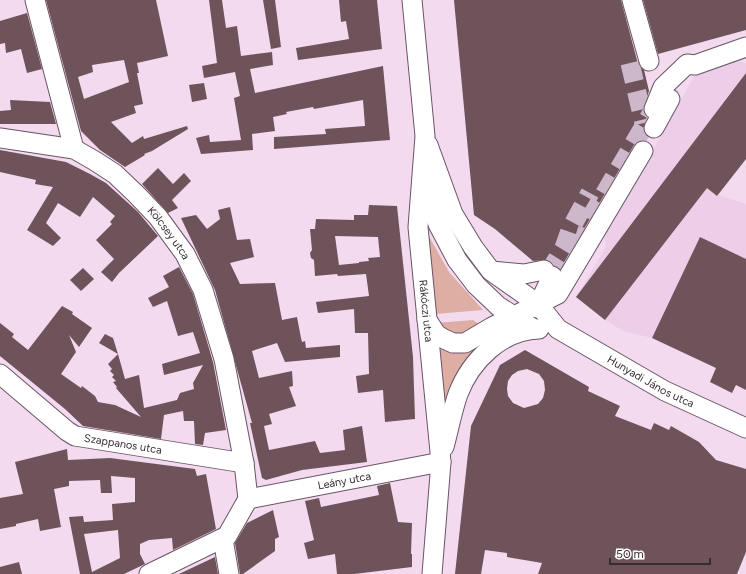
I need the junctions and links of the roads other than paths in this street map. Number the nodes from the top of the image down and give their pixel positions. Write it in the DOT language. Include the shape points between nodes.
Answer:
graph roads {
  1 [pos="35,0"];
  2 [pos="412,0"];
  3 [pos="632,0"];
  4 [pos="746,47"];
  5 [pos="649,61"];
  6 [pos="695,65"];
  7 [pos="654,109"];
  8 [pos="654,128"];
  9 [pos="425,136"];
  10 [pos="0,138"];
  11 [pos="74,149"];
  12 [pos="643,150"];
  13 [pos="424,160"];
  14 [pos="453,214"];
  15 [pos="492,271"];
  16 [pos="538,304"];
  17 [pos="513,316"];
  18 [pos="428,320"];
  19 [pos="534,329"];
  20 [pos="558,329"];
  21 [pos="0,374"];
  22 [pos="746,428"];
  23 [pos="441,462"];
  24 [pos="244,463"];
  25 [pos="248,500"];
  26 [pos="223,538"];
  27 [pos="148,574"];
  28 [pos="229,574"];
  29 [pos="432,574"];
  1 -- 11 [label="street"];
  2 -- 9 [label="street, Rákóczi utca"];
  3 -- 5 [label="street"];
  4 -- 6 [label="street"];
  6 -- 7 [label="street" via="688,64 656,89"];
  6 -- 8 [label="street" via="692,76 672,96"];
  9 -- 13 [label="street, Rákóczi utca"];
  9 -- 14 [label="street, Rákóczi utca"];
  10 -- 11 [label="street"];
  11 -- 24 [label="street, Kölcsey utca" via="115,174 137,195 168,230 191,265 203,290 221,348"];
  12 -- 16 [label="street" via="558,294"];
  13 -- 17 [label="street, Rákóczi utca" via="426,188 438,224 457,260 476,285"];
  13 -- 18 [label="street, Rákóczi utca" via="418,227"];
  14 -- 15 [label="street, Hunyadi János utca" via="473,247"];
  15 -- 16 [label="street, Hunyadi János utca"];
  15 -- 16 [label="street" via="548,273"];
  16 -- 17 [label="street"];
  16 -- 19 [label="street"];
  16 -- 20 [label="street, Hunyadi János utca"];
  17 -- 18 [label="street" via="470,342 460,344 436,334"];
  17 -- 19 [label="street"];
  18 -- 23 [label="street, Rákóczi utca"];
  19 -- 20 [label="street"];
  19 -- 23 [label="street, Rákóczi utca" via="511,335 497,343 478,360 467,376 456,402"];
  20 -- 22 [label="street, Hunyadi János utca" via="665,391"];
  21 -- 24 [label="street, Szappanos utca" via="75,436"];
  23 -- 25 [label="street, Leány utca"];
  23 -- 29 [label="street, Rákóczi utca"];
  24 -- 25 [label="street, Kölcsey utca"];
  25 -- 26 [label="street" via="231,531"];
  26 -- 27 [label="street"];
  26 -- 28 [label="street"];
}
